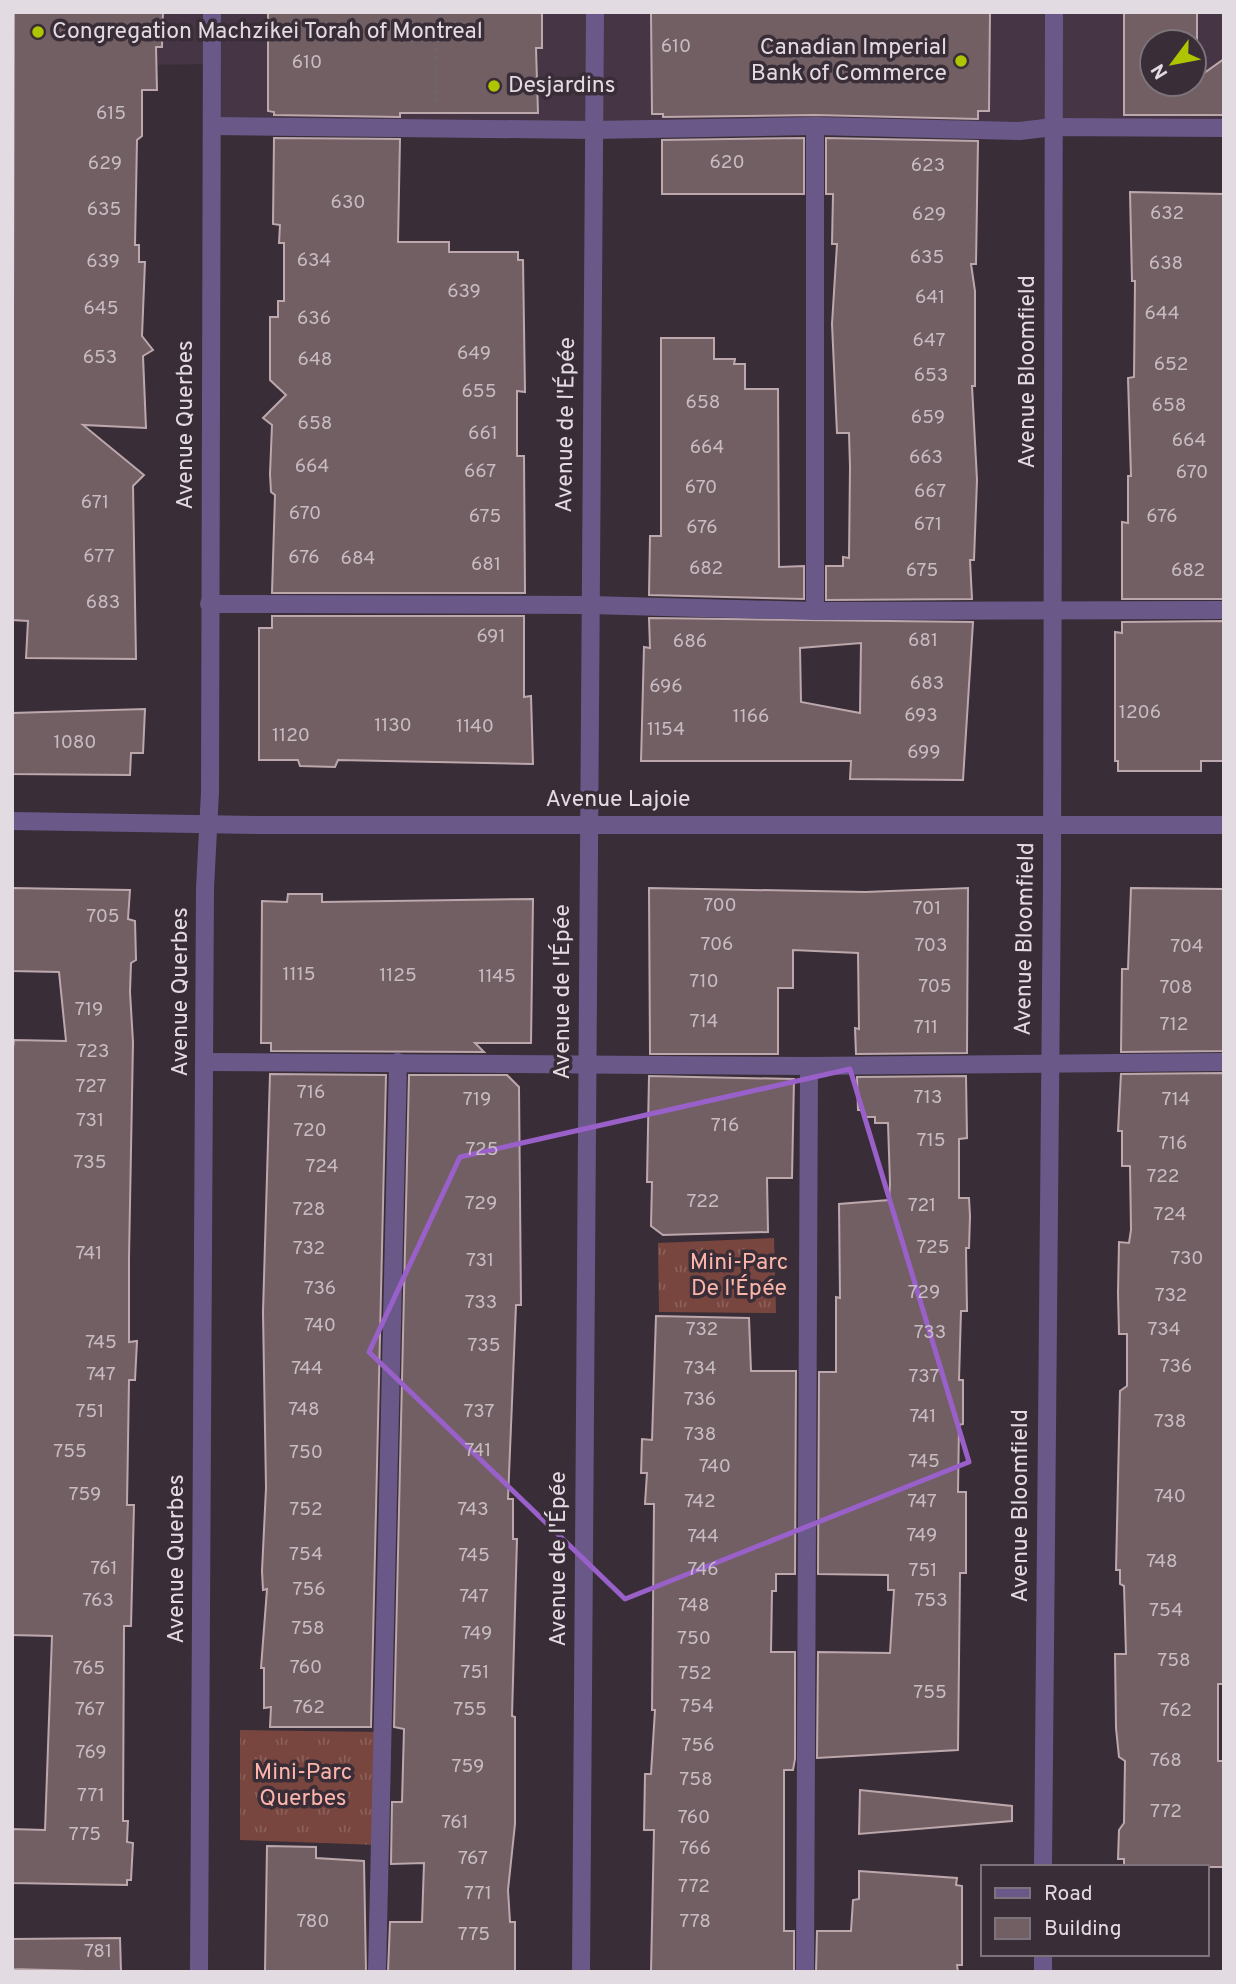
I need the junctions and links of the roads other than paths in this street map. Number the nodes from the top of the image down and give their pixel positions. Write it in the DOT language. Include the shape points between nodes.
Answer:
graph roads {
  1 [pos="212,12"];
  2 [pos="595,12"];
  3 [pos="1054,12"];
  4 [pos="213,126"];
  5 [pos="815,126"];
  6 [pos="1053,127"];
  7 [pos="1224,128"];
  8 [pos="593,130"];
  9 [pos="209,604"];
  10 [pos="590,605"];
  11 [pos="1224,610"];
  12 [pos="816,611"];
  13 [pos="1052,612"];
  14 [pos="12,821"];
  15 [pos="209,823"];
  16 [pos="1052,824"];
  17 [pos="590,825"];
  18 [pos="1224,825"];
  19 [pos="205,1062"];
  20 [pos="398,1062"];
  21 [pos="587,1062"];
  22 [pos="1224,1062"];
  23 [pos="1049,1064"];
  24 [pos="809,1066"];
  25 [pos="1043,1865"];
  26 [pos="199,1972"];
  27 [pos="377,1972"];
  28 [pos="581,1972"];
  29 [pos="805,1972"];
  1 -- 4 [label="street, Avenue Querbes"];
  2 -- 8 [label="street, Avenue de l'Épée"];
  3 -- 6 [label="street, Avenue Bloomfield"];
  4 -- 8 [label="street"];
  4 -- 9 [label="street, Avenue Querbes"];
  5 -- 6 [label="street" via="1020,131"];
  5 -- 8 [label="street"];
  5 -- 12 [label="street"];
  6 -- 7 [label="street"];
  6 -- 13 [label="street, Avenue Bloomfield"];
  8 -- 10 [label="street, Avenue de l'Épée"];
  9 -- 10 [label="street"];
  9 -- 15 [label="street, Avenue Querbes"];
  10 -- 12 [label="street"];
  10 -- 17 [label="street, Avenue de l'Épée"];
  11 -- 13 [label="street"];
  12 -- 13 [label="street"];
  13 -- 16 [label="street, Avenue Bloomfield"];
  14 -- 15 [label="street, Avenue Lajoie"];
  15 -- 17 [label="street, Avenue Lajoie"];
  15 -- 19 [label="street, Avenue Querbes"];
  16 -- 17 [label="street, Avenue Lajoie"];
  16 -- 18 [label="street, Avenue Lajoie"];
  16 -- 23 [label="street, Avenue Bloomfield"];
  17 -- 21 [label="street, Avenue de l'Épée"];
  19 -- 20 [label="street"];
  19 -- 26 [label="street, Avenue Querbes"];
  20 -- 21 [label="street"];
  20 -- 27 [label="street"];
  21 -- 24 [label="street"];
  21 -- 28 [label="street, Avenue de l'Épée"];
  22 -- 23 [label="street"];
  23 -- 24 [label="street"];
  23 -- 25 [label="street, Avenue Bloomfield"];
  24 -- 29 [label="street"];
}
